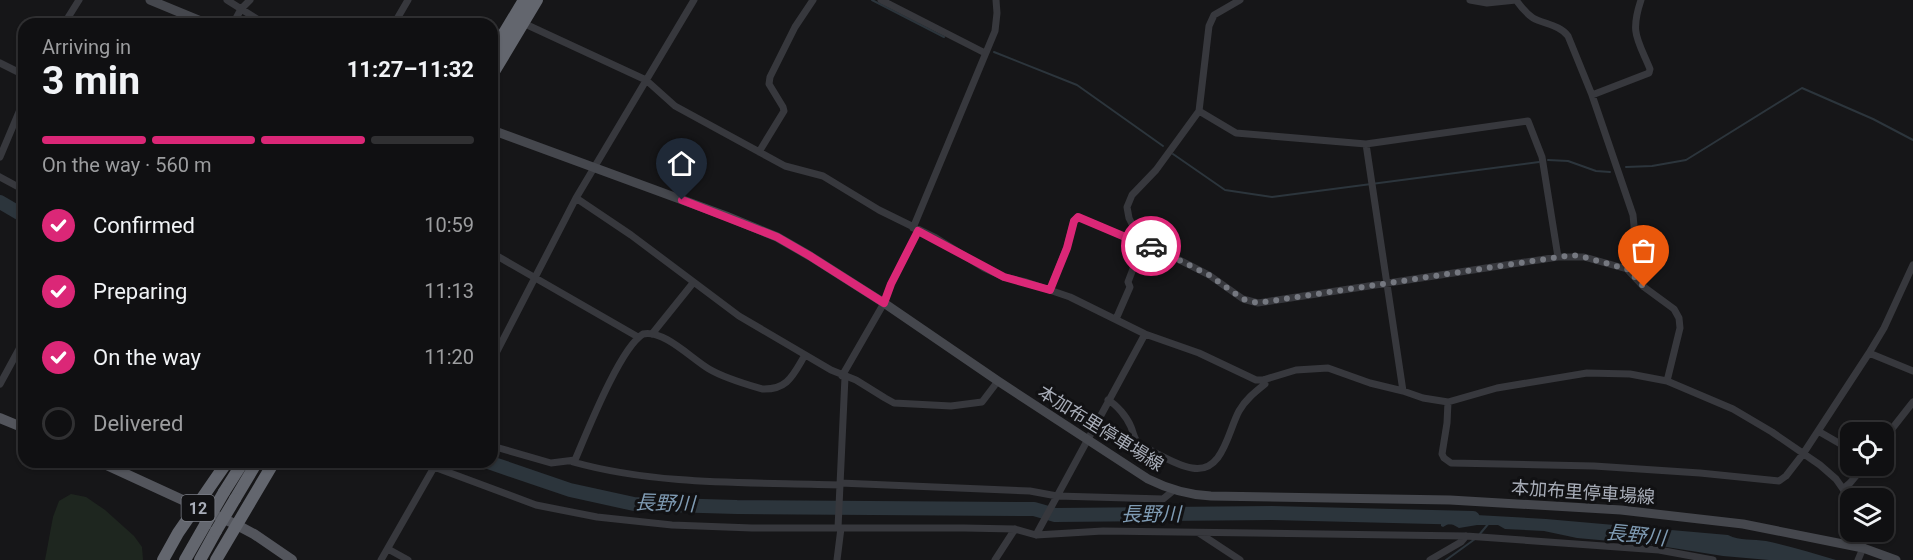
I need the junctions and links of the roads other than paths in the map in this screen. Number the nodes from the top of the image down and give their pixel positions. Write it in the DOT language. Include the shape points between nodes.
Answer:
graph roads {
  1 [pos="79,0"];
  2 [pos="150,0"];
  3 [pos="227,0"];
  4 [pos="250,0"];
  5 [pos="408,0"];
  6 [pos="524,0"];
  7 [pos="537,0"];
  8 [pos="694,0"];
  9 [pos="813,0"];
  10 [pos="881,0"];
  11 [pos="996,0"];
  12 [pos="1240,0"];
  13 [pos="1470,0"];
  14 [pos="1516,0"];
  15 [pos="1641,0"];
  16 [pos="241,9"];
  17 [pos="68,18"];
  18 [pos="194,18"];
  19 [pos="236,18"];
  20 [pos="255,18"];
  21 [pos="398,18"];
  22 [pos="523,23"];
  23 [pos="498,43"];
  24 [pos="985,53"];
  25 [pos="0,63"];
  26 [pos="498,65"];
  27 [pos="18,72"];
  28 [pos="646,80"];
  29 [pos="1592,95"];
  30 [pos="1198,111"];
  31 [pos="18,114"];
  32 [pos="498,132"];
  33 [pos="1366,144"];
  34 [pos="759,152"];
  35 [pos="0,157"];
  36 [pos="594,168"];
  37 [pos="0,177"];
  38 [pos="18,187"];
  39 [pos="576,198"];
  40 [pos="916,229"];
  41 [pos="1140,240"];
  42 [pos="498,256"];
  43 [pos="1558,257"];
  44 [pos="1913,265"];
  45 [pos="1627,269"];
  46 [pos="536,278"];
  47 [pos="693,283"];
  48 [pos="1388,284"];
  49 [pos="1050,290"];
  50 [pos="884,303"];
  51 [pos="1116,319"];
  52 [pos="652,334"];
  53 [pos="1145,334"];
  54 [pos="638,337"];
  55 [pos="498,350"];
  56 [pos="18,351"];
  57 [pos="1869,353"];
  58 [pos="805,355"];
  59 [pos="1913,371"];
  60 [pos="844,377"];
  61 [pos="1263,380"];
  62 [pos="998,381"];
  63 [pos="1667,381"];
  64 [pos="0,384"];
  65 [pos="1403,391"];
  66 [pos="1108,400"];
  67 [pos="1448,402"];
  68 [pos="1913,402"];
  69 [pos="0,418"];
  70 [pos="18,426"];
  71 [pos="1894,426"];
  72 [pos="1818,431"];
  73 [pos="1088,440"];
  74 [pos="1840,444"];
  75 [pos="498,448"];
  76 [pos="1803,454"];
  77 [pos="574,459"];
  78 [pos="113,468"];
  79 [pos="223,468"];
  80 [pos="241,468"];
  81 [pos="252,468"];
  82 [pos="270,468"];
  83 [pos="433,468"];
  84 [pos="443,468"];
  85 [pos="1856,476"];
  86 [pos="840,486"];
  87 [pos="1842,488"];
  88 [pos="1844,488"];
  89 [pos="1174,490"];
  90 [pos="230,495"];
  91 [pos="1057,498"];
  92 [pos="196,507"];
  93 [pos="237,525"];
  94 [pos="839,527"];
  95 [pos="211,528"];
  96 [pos="1015,529"];
  97 [pos="1038,532"];
  98 [pos="1200,533"];
  99 [pos="1466,536"];
  100 [pos="1862,542"];
  101 [pos="1863,548"];
  102 [pos="388,549"];
  103 [pos="163,560"];
  104 [pos="185,560"];
  105 [pos="200,560"];
  106 [pos="216,560"];
  107 [pos="292,560"];
  108 [pos="381,560"];
  109 [pos="408,560"];
  110 [pos="837,560"];
  111 [pos="995,560"];
  112 [pos="1240,560"];
  113 [pos="1430,560"];
  114 [pos="1713,560"];
  115 [pos="1858,560"];
  116 [pos="1896,560"];
  1 -- 17 [label="street"];
  2 -- 18 [label="main road"];
  3 -- 16 [label="street"];
  4 -- 16 [label="street"];
  5 -- 21 [label="street"];
  6 -- 23 [label="highway"];
  7 -- 22 [label="highway"];
  8 -- 28 [label="street"];
  9 -- 34 [label="street" via="770,77 769,84 784,111"];
  10 -- 24 [label="street"];
  11 -- 24 [label="street" via="995,31"];
  12 -- 30 [label="street" via="1212,19"];
  13 -- 14 [label="street"];
  14 -- 29 [label="street" via="1534,18 1565,32"];
  15 -- 29 [label="street" via="1634,30 1649,73"];
  16 -- 19 [label="street"];
  16 -- 20 [label="street"];
  22 -- 26 [label="highway"];
  22 -- 28 [label="street"];
  24 -- 40 [label="street"];
  25 -- 27 [label="street"];
  28 -- 34 [label="street" via="675,106"];
  28 -- 36 [label="street"];
  29 -- 45 [label="street" via="1635,224"];
  30 -- 33 [label="street" via="1236,133"];
  30 -- 41 [label="street" via="1156,170 1132,195 1127,207"];
  31 -- 35 [label="street"];
  32 -- 36 [label="main road, 本加布里停車場線"];
  33 -- 43 [label="street" via="1528,121 1542,157"];
  33 -- 48 [label="street"];
  34 -- 40 [label="street" via="785,166 823,176"];
  36 -- 39 [label="street"];
  36 -- 50 [label="main road, 本加布里停車場線" via="777,237"];
  37 -- 38 [label="street"];
  39 -- 46 [label="street"];
  39 -- 47 [label="street"];
  40 -- 49 [label="street" via="1004,277"];
  40 -- 50 [label="street"];
  41 -- 48 [label="street" via="1209,275 1250,302"];
  41 -- 49 [label="street" via="1078,217"];
  41 -- 51 [label="street" via="1140,257"];
  42 -- 46 [label="street"];
  43 -- 45 [label="street" via="1584,257"];
  43 -- 48 [label="street"];
  44 -- 57 [label="street"];
  45 -- 63 [label="street" via="1674,309 1679,318"];
  46 -- 54 [label="street"];
  46 -- 55 [label="street"];
  47 -- 52 [label="street"];
  47 -- 58 [label="street"];
  48 -- 65 [label="street"];
  49 -- 51 [label="street"];
  50 -- 60 [label="street"];
  50 -- 62 [label="main road, 本加布里停車場線"];
  51 -- 53 [label="street"];
  52 -- 54 [label="street"];
  52 -- 58 [label="street" via="672,342 710,370 762,389 784,385"];
  53 -- 61 [label="street"];
  53 -- 66 [label="street"];
  54 -- 77 [label="street" via="618,367"];
  56 -- 64 [label="street"];
  57 -- 59 [label="street"];
  57 -- 72 [label="street"];
  58 -- 60 [label="street"];
  60 -- 62 [label="street" via="894,403 951,406 982,402"];
  60 -- 86 [label="street"];
  61 -- 65 [label="street" via="1296,370 1328,368"];
  61 -- 66 [label="street" via="1264,384 1240,409 1216,459 1196,469 1140,445 1124,415"];
  62 -- 73 [label="main road, 本加布里停車場線"];
  63 -- 67 [label="street" via="1630,374 1587,373 1497,388"];
  63 -- 76 [label="street" via="1733,409"];
  65 -- 67 [label="street"];
  66 -- 73 [label="street"];
  67 -- 76 [label="street" via="1442,454 1451,463 1594,466 1773,482 1783,480"];
  68 -- 71 [label="street"];
  69 -- 70 [label="main road"];
  72 -- 74 [label="street"];
  72 -- 76 [label="street"];
  73 -- 89 [label="main road, 本加布里停車場線" via="1148,479"];
  73 -- 91 [label="street"];
  75 -- 77 [label="street" via="551,463"];
  76 -- 87 [label="street"];
  77 -- 86 [label="street" via="573,462 597,468 686,479"];
  78 -- 92 [label="main road, 12"];
  79 -- 92 [label="highway"];
  80 -- 90 [label="highway"];
  81 -- 90 [label="highway"];
  82 -- 93 [label="highway"];
  83 -- 102 [label="street"];
  84 -- 94 [label="street" via="536,505 597,517 710,527"];
  85 -- 88 [label="street"];
  86 -- 91 [label="street" via="1030,491"];
  86 -- 94 [label="street"];
  89 -- 91 [label="street" via="1163,499"];
  89 -- 101 [label="main road, 本加布里停車場線" via="1211,496 1450,500 1622,510 1743,524"];
  90 -- 95 [label="highway, bridge"];
  91 -- 97 [label="street"];
  92 -- 93 [label="main road, 12"];
  92 -- 103 [label="highway"];
  93 -- 106 [label="highway"];
  93 -- 107 [label="main road, 12"];
  94 -- 96 [label="street"];
  94 -- 110 [label="street"];
  95 -- 104 [label="highway"];
  95 -- 105 [label="highway"];
  96 -- 97 [label="street"];
  96 -- 111 [label="street"];
  97 -- 98 [label="street"];
  98 -- 99 [label="street"];
  98 -- 112 [label="street"];
  99 -- 113 [label="street"];
  99 -- 114 [label="street" via="1659,550"];
  100 -- 101 [label="street"];
  101 -- 115 [label="street"];
  101 -- 116 [label="main road, 本加布里停車場線"];
  102 -- 108 [label="street"];
  102 -- 109 [label="street"];
}
